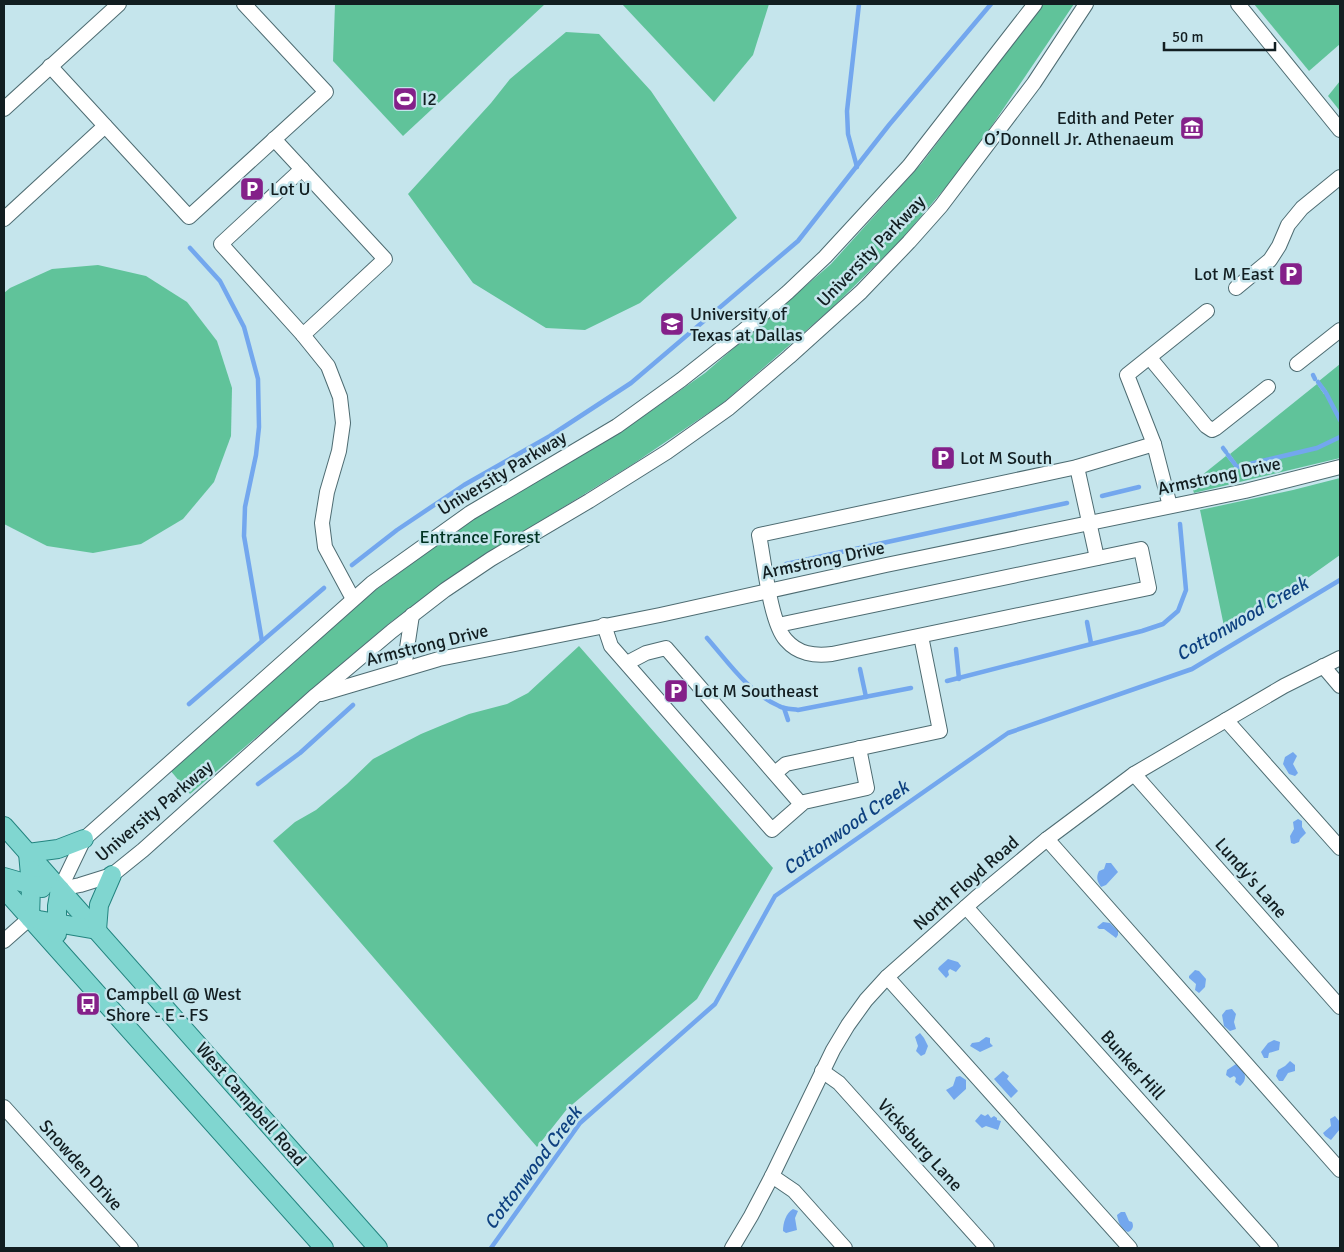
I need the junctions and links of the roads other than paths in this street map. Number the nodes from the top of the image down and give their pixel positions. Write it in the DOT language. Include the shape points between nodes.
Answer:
graph roads {
  1 [pos="119,4"];
  2 [pos="244,4"];
  3 [pos="1035,4"];
  4 [pos="1086,4"];
  5 [pos="1238,4"];
  6 [pos="50,66"];
  7 [pos="4,109"];
  8 [pos="105,126"];
  9 [pos="1340,130"];
  10 [pos="274,139"];
  11 [pos="302,169"];
  12 [pos="1339,181"];
  13 [pos="4,219"];
  14 [pos="1236,288"];
  15 [pos="1207,311"];
  16 [pos="1340,330"];
  17 [pos="303,335"];
  18 [pos="1150,358"];
  19 [pos="1297,364"];
  20 [pos="1268,387"];
  21 [pos="1154,444"];
  22 [pos="1077,467"];
  23 [pos="1340,467"];
  24 [pos="1170,506"];
  25 [pos="1089,524"];
  26 [pos="1097,558"];
  27 [pos="769,590"];
  28 [pos="353,599"];
  29 [pos="412,615"];
  30 [pos="604,625"];
  31 [pos="778,625"];
  32 [pos="921,636"];
  33 [pos="1340,658"];
  34 [pos="627,663"];
  35 [pos="1323,666"];
  36 [pos="404,668"];
  37 [pos="1340,686"];
  38 [pos="316,695"];
  39 [pos="1226,720"];
  40 [pos="860,748"];
  41 [pos="775,773"];
  42 [pos="1134,774"];
  43 [pos="802,804"];
  44 [pos="4,826"];
  45 [pos="84,839"];
  46 [pos="1047,839"];
  47 [pos="1340,848"];
  48 [pos="28,853"];
  49 [pos="112,875"];
  50 [pos="4,877"];
  51 [pos="31,886"];
  52 [pos="4,889"];
  53 [pos="60,889"];
  54 [pos="966,907"];
  55 [pos="30,918"];
  56 [pos="57,923"];
  57 [pos="97,930"];
  58 [pos="4,941"];
  59 [pos="56,947"];
  60 [pos="887,977"];
  61 [pos="1340,1007"];
  62 [pos="822,1071"];
  63 [pos="4,1107"];
  64 [pos="1340,1170"];
  65 [pos="772,1176"];
  66 [pos="131,1248"];
  67 [pos="324,1248"];
  68 [pos="378,1248"];
  69 [pos="732,1248"];
  70 [pos="845,1248"];
  71 [pos="987,1248"];
  72 [pos="1130,1248"];
  73 [pos="1271,1248"];
  1 -- 6 [label="street"];
  2 -- 10 [label="street" via="326,92"];
  3 -- 28 [label="street, University Parkway" via="909,166 788,292 681,380 618,426 461,519"];
  4 -- 29 [label="street, University Parkway" via="1034,83 970,169 941,206 861,292 729,408 667,452 491,559"];
  5 -- 9 [label="street"];
  6 -- 7 [label="street"];
  6 -- 8 [label="street"];
  8 -- 10 [label="street" via="189,217"];
  8 -- 13 [label="street"];
  10 -- 11 [label="street"];
  11 -- 17 [label="street" via="221,244"];
  11 -- 17 [label="street" via="385,260"];
  12 -- 14 [label="street" via="1298,213 1270,260"];
  15 -- 18 [label="street"];
  16 -- 19 [label="street"];
  17 -- 28 [label="street" via="328,366 340,397 343,423 339,451 322,522 324,547"];
  18 -- 20 [label="street" via="1212,430"];
  18 -- 21 [label="street" via="1127,375"];
  21 -- 22 [label="street"];
  21 -- 24 [label="street"];
  22 -- 25 [label="street"];
  22 -- 27 [label="street" via="759,535"];
  23 -- 24 [label="street, Armstrong Drive"];
  24 -- 25 [label="street, Armstrong Drive"];
  25 -- 26 [label="street"];
  25 -- 27 [label="street, Armstrong Drive"];
  26 -- 31 [label="street"];
  26 -- 32 [label="street" via="1141,549 1149,588"];
  27 -- 30 [label="street, Armstrong Drive"];
  27 -- 31 [label="street"];
  28 -- 45 [label="street, University Parkway"];
  29 -- 36 [label="street"];
  29 -- 38 [label="street, University Parkway"];
  30 -- 34 [label="street" via="611,646"];
  30 -- 36 [label="street, Armstrong Drive"];
  31 -- 32 [label="street" via="785,639 800,652 818,656"];
  32 -- 40 [label="street" via="940,731"];
  33 -- 35 [label="street, North Floyd Road"];
  34 -- 41 [label="street" via="646,653 666,648"];
  34 -- 43 [label="street" via="772,830"];
  35 -- 37 [label="street"];
  35 -- 39 [label="street, North Floyd Road"];
  36 -- 38 [label="street, Armstrong Drive"];
  38 -- 49 [label="street, University Parkway"];
  39 -- 42 [label="street, North Floyd Road"];
  39 -- 47 [label="street"];
  40 -- 41 [label="street" via="786,764"];
  40 -- 43 [label="street" via="867,788"];
  41 -- 43 [label="street"];
  42 -- 46 [label="street, North Floyd Road"];
  42 -- 61 [label="street, Lundy's Lane"];
  44 -- 48 [label="main road, West Campbell Road"];
  45 -- 48 [label="main road" via="58,849"];
  45 -- 53 [label="street, University Parkway"];
  46 -- 54 [label="street, North Floyd Road"];
  46 -- 64 [label="street"];
  48 -- 51 [label="main road"];
  48 -- 53 [label="main road, West Campbell Road"];
  49 -- 53 [label="street, University Parkway"];
  49 -- 57 [label="main road" via="99,905"];
  50 -- 51 [label="main road"];
  51 -- 53 [label="main road"];
  51 -- 55 [label="main road"];
  52 -- 55 [label="main road"];
  53 -- 56 [label="main road"];
  53 -- 57 [label="main road, West Campbell Road"];
  54 -- 60 [label="street, North Floyd Road"];
  54 -- 73 [label="street, Bunker Hill"];
  55 -- 56 [label="main road"];
  55 -- 58 [label="street"];
  55 -- 59 [label="main road"];
  56 -- 57 [label="main road"];
  56 -- 59 [label="main road"];
  57 -- 68 [label="main road, West Campbell Road"];
  59 -- 67 [label="main road"];
  60 -- 62 [label="street, North Floyd Road" via="848,1025"];
  60 -- 72 [label="street"];
  62 -- 65 [label="street, North Floyd Road"];
  62 -- 71 [label="street, Vicksburg Lane" via="839,1083"];
  63 -- 66 [label="street, Snowden Drive"];
  65 -- 69 [label="street, North Floyd Road"];
  65 -- 70 [label="street" via="794,1191"];
}
